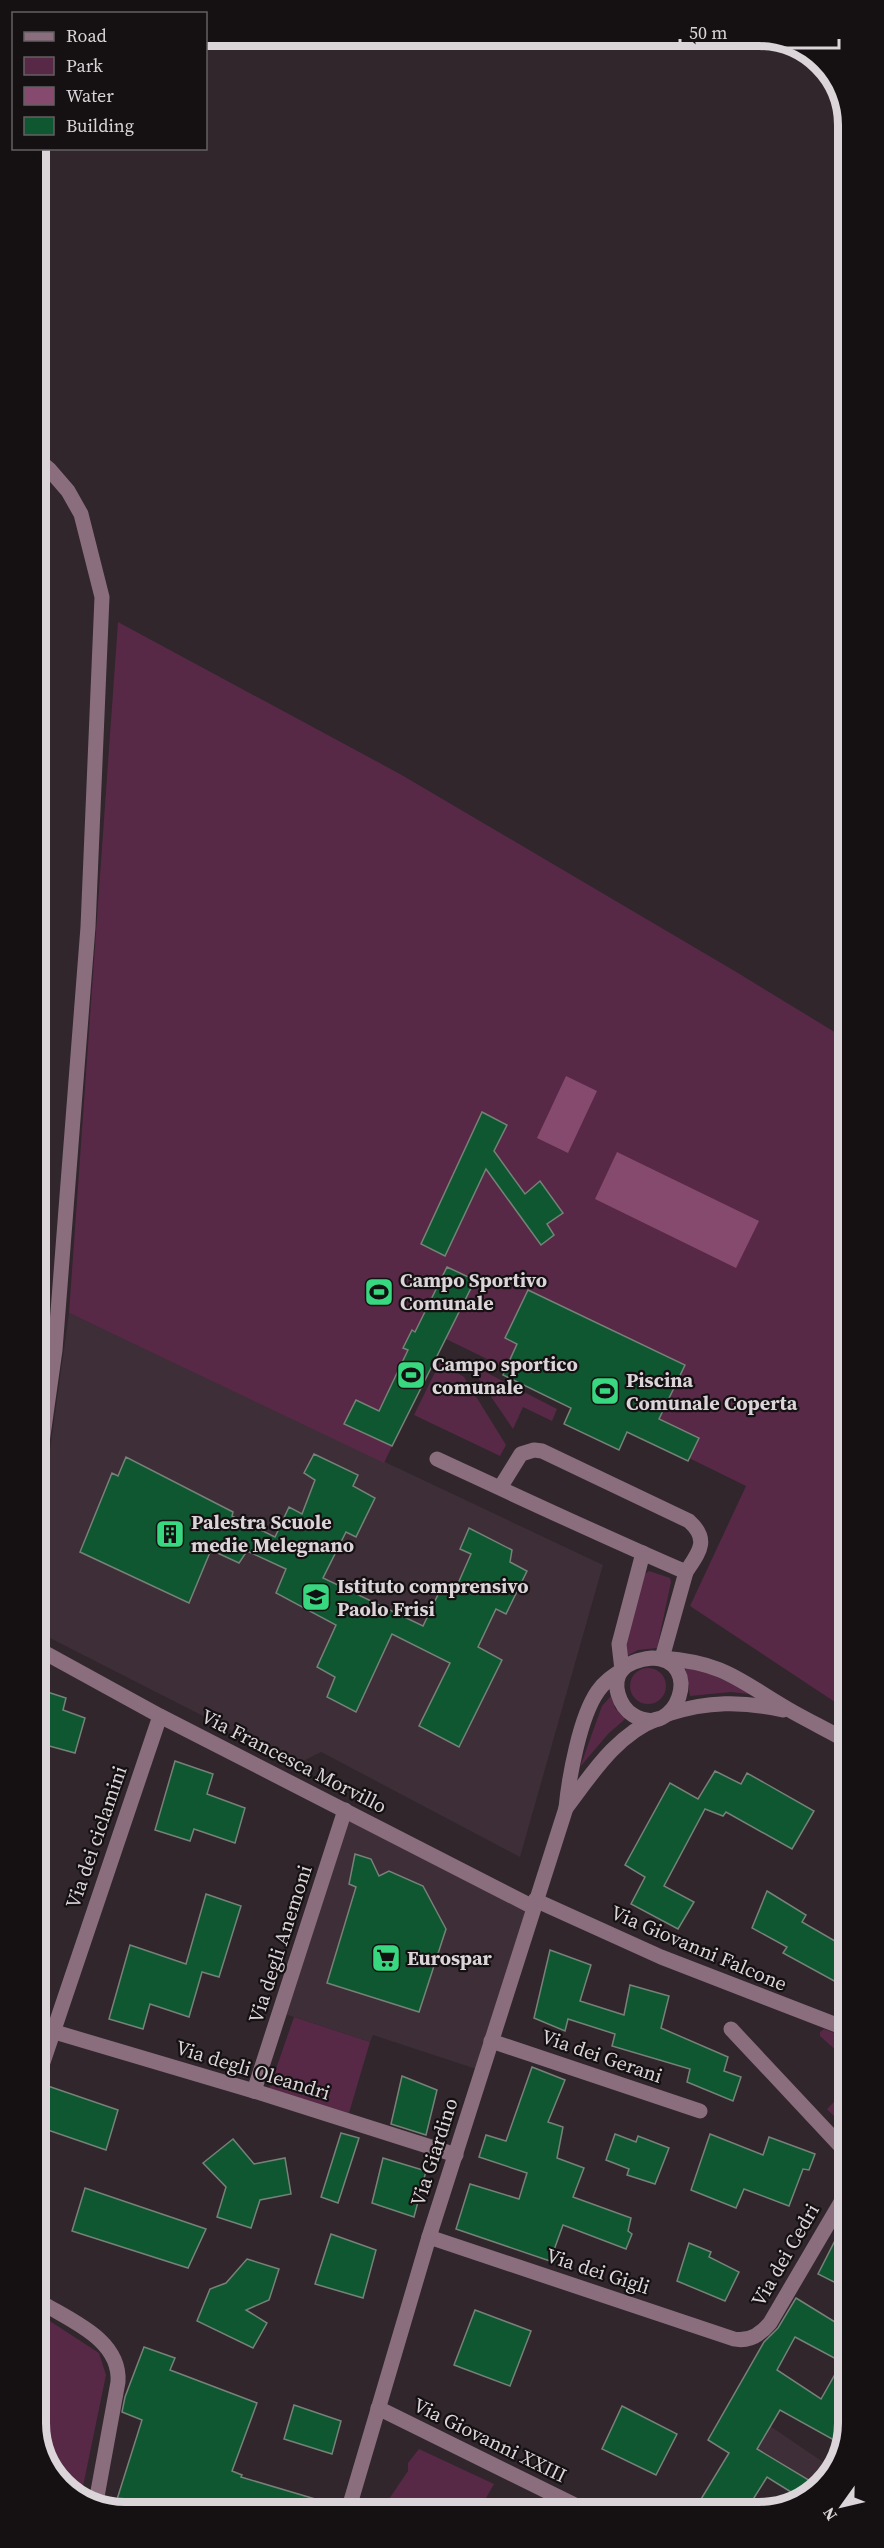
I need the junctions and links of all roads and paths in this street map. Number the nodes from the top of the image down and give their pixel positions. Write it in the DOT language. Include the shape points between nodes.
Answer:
graph roads {
  1 [pos="47,467"];
  2 [pos="47,1407"];
  3 [pos="436,1459"];
  4 [pos="500,1488"];
  5 [pos="643,1553"];
  6 [pos="686,1572"];
  7 [pos="47,1654"];
  8 [pos="662,1658"];
  9 [pos="622,1670"];
  10 [pos="792,1711"];
  11 [pos="160,1716"];
  12 [pos="663,1716"];
  13 [pos="838,1736"];
  14 [pos="566,1808"];
  15 [pos="345,1810"];
  16 [pos="534,1904"];
  17 [pos="47,2025"];
  18 [pos="838,2026"];
  19 [pos="731,2030"];
  20 [pos="47,2031"];
  21 [pos="491,2041"];
  22 [pos="254,2091"];
  23 [pos="700,2111"];
  24 [pos="838,2143"];
  25 [pos="456,2155"];
  26 [pos="838,2207"];
  27 [pos="429,2237"];
  28 [pos="47,2306"];
  29 [pos="754,2338"];
  30 [pos="378,2408"];
  31 [pos="97,2496"];
  32 [pos="351,2501"];
  33 [pos="568,2502"];
  1 -- 2 [label="street" via="68,491 81,514 102,597 88,927 55,1350"];
  3 -- 4 [label="street"];
  4 -- 5 [label="street"];
  4 -- 6 [label="street" via="521,1454 534,1450 548,1453 695,1526 701,1545"];
  5 -- 6 [label="street"];
  5 -- 9 [label="street" via="619,1644"];
  6 -- 8 [label="street"];
  7 -- 11 [label="street, Via Francesca Morvillo"];
  8 -- 9 [label="street, Via Giardino" via="642,1660"];
  8 -- 10 [label="street, Via Giardino" via="721,1668"];
  8 -- 12 [label="street" via="677,1671 681,1690 679,1700"];
  9 -- 12 [label="street, Via Giardino" via="617,1690 625,1708 643,1719"];
  9 -- 14 [label="street, Via Giardino" via="601,1687 592,1702 574,1755"];
  10 -- 12 [label="street, Via Giardino" via="719,1703"];
  10 -- 13 [label="street, Via Giardino"];
  11 -- 15 [label="street, Via Francesca Morvillo"];
  11 -- 17 [label="street, Via dei ciclamini"];
  12 -- 14 [label="street, Via Giardino" via="619,1743"];
  14 -- 16 [label="street, Via Giardino"];
  15 -- 16 [label="street, Via Francesca Morvillo"];
  15 -- 22 [label="street, Via degli Anemoni"];
  16 -- 18 [label="street, Via Giovanni Falcone"];
  16 -- 21 [label="street, Via Giardino"];
  19 -- 24 [label="street"];
  20 -- 22 [label="street, Via degli Oleandri"];
  21 -- 23 [label="street, Via dei Gerani"];
  21 -- 25 [label="street, Via Giardino"];
  22 -- 25 [label="street, Via degli Oleandri"];
  25 -- 27 [label="street, Via Giardino"];
  26 -- 29 [label="street, Via dei Cedri" via="770,2323"];
  27 -- 29 [label="street, Via dei Gigli" via="734,2339"];
  27 -- 30 [label="street, Via Giardino"];
  28 -- 31 [label="street" via="103,2342 117,2368 118,2382"];
  30 -- 32 [label="street, Via Giardino"];
  30 -- 33 [label="street, Via Giovanni XXIII"];
}
